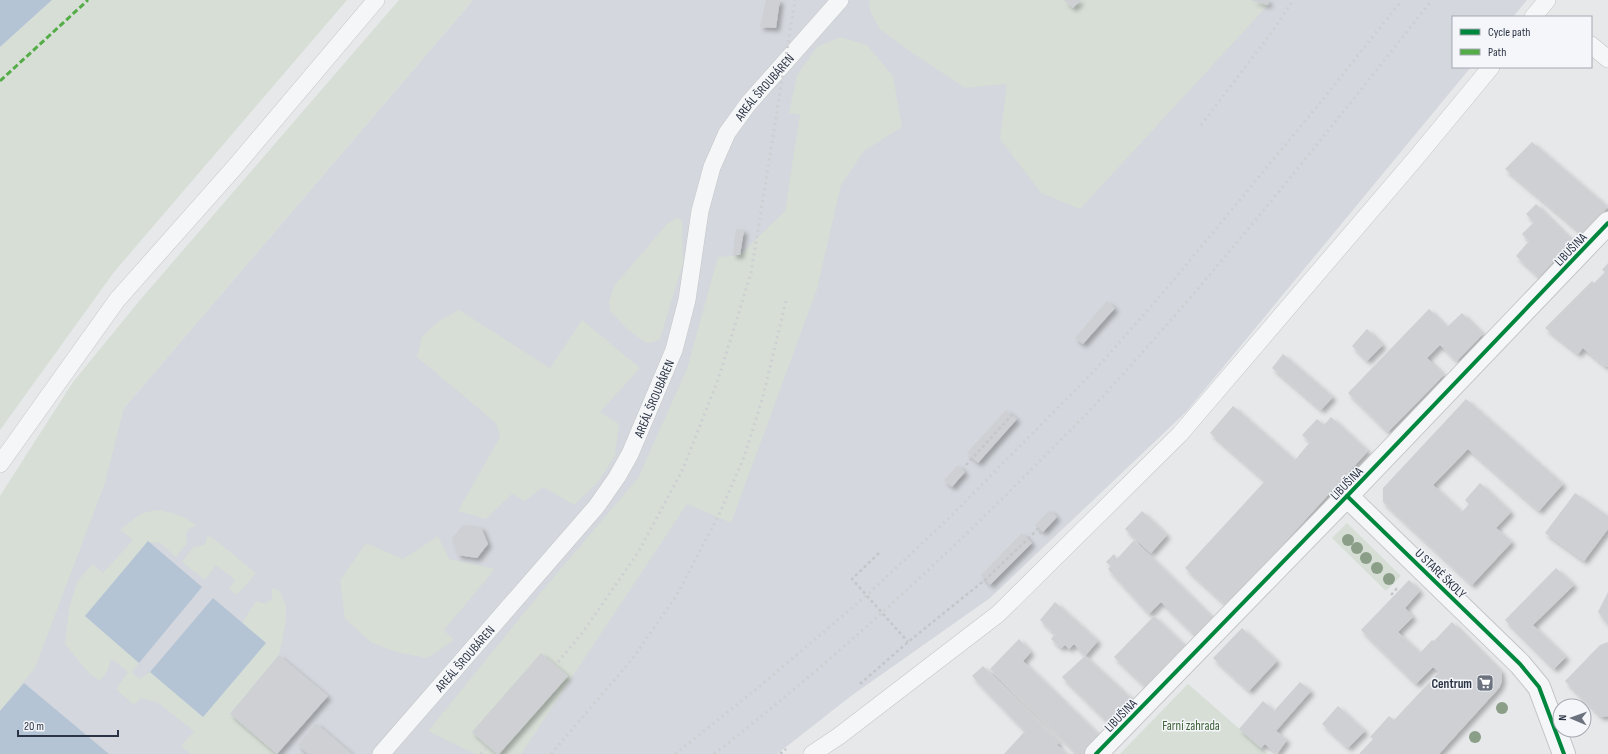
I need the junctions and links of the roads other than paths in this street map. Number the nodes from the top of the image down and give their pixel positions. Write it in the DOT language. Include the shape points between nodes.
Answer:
graph roads {
  1 [pos="376,0"];
  2 [pos="840,0"];
  3 [pos="1592,46"];
  4 [pos="1608,59"];
  5 [pos="1490,68"];
  6 [pos="1608,224"];
  7 [pos="0,464"];
  8 [pos="1347,496"];
  9 [pos="381,754"];
  10 [pos="812,754"];
  11 [pos="1096,754"];
  12 [pos="1564,754"];
  1 -- 7 [label="lane" via="234,168 117,300"];
  2 -- 9 [label="lane, AREÁL ŠROUBÁREN" via="753,98 727,133 712,167 700,211 687,300 674,350 618,477 596,507"];
  3 -- 4 [label="lane"];
  5 -- 10 [label="lane" via="1180,434 998,614"];
  6 -- 8 [label="street, LIBUŠINA"];
  8 -- 11 [label="street, LIBUŠINA"];
  8 -- 12 [label="street, U STARÉ ŠKOLY" via="1520,664 1539,687"];
}
